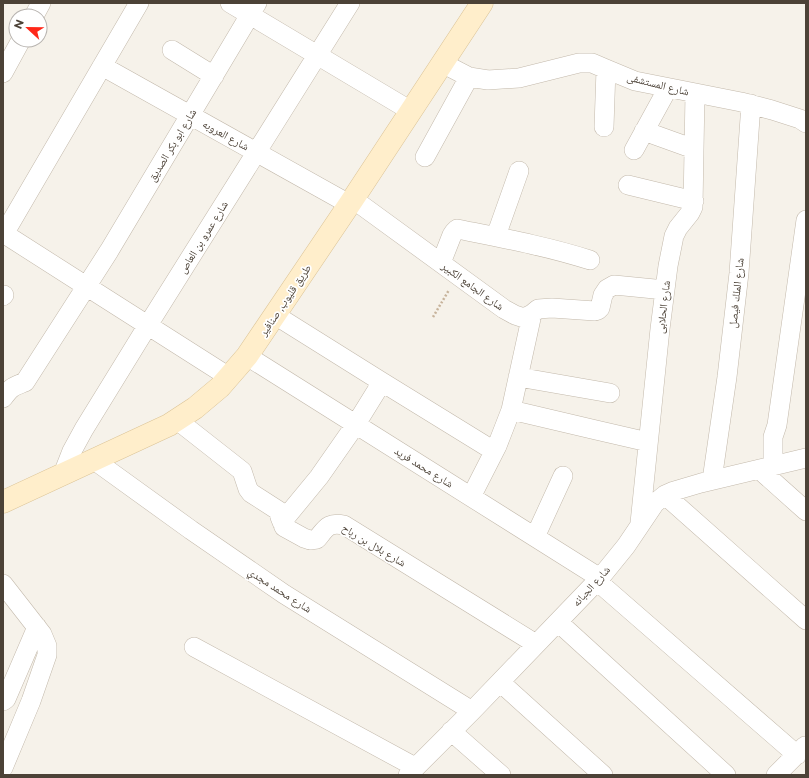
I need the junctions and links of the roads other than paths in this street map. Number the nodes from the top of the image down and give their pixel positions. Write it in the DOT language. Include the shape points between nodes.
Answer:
graph roads {
  1 [pos="139,3"];
  2 [pos="230,3"];
  3 [pos="350,3"];
  4 [pos="482,3"];
  5 [pos="253,9"];
  6 [pos="17,48"];
  7 [pos="172,50"];
  8 [pos="318,55"];
  9 [pos="442,63"];
  10 [pos="102,66"];
  11 [pos="606,68"];
  12 [pos="3,73"];
  13 [pos="214,76"];
  14 [pos="468,77"];
  15 [pos="668,88"];
  16 [pos="695,93"];
  17 [pos="751,104"];
  18 [pos="411,111"];
  19 [pos="190,115"];
  20 [pos="806,123"];
  21 [pos="604,127"];
  22 [pos="644,131"];
  23 [pos="694,149"];
  24 [pos="634,150"];
  25 [pos="256,152"];
  26 [pos="425,157"];
  27 [pos="519,171"];
  28 [pos="628,185"];
  29 [pos="694,201"];
  30 [pos="351,202"];
  31 [pos="806,220"];
  32 [pos="4,233"];
  33 [pos="496,236"];
  34 [pos="590,260"];
  35 [pos="441,263"];
  36 [pos="86,286"];
  37 [pos="665,290"];
  38 [pos="532,314"];
  39 [pos="275,315"];
  40 [pos="148,325"];
  41 [pos="247,356"];
  42 [pos="229,377"];
  43 [pos="518,377"];
  44 [pos="382,382"];
  45 [pos="610,393"];
  46 [pos="3,398"];
  47 [pos="511,410"];
  48 [pos="177,420"];
  49 [pos="356,424"];
  50 [pos="648,442"];
  51 [pos="494,451"];
  52 [pos="806,458"];
  53 [pos="94,460"];
  54 [pos="766,467"];
  55 [pos="63,474"];
  56 [pos="563,476"];
  57 [pos="712,480"];
  58 [pos="666,495"];
  59 [pos="471,497"];
  60 [pos="3,502"];
  61 [pos="806,511"];
  62 [pos="282,522"];
  63 [pos="640,526"];
  64 [pos="535,537"];
  65 [pos="599,580"];
  66 [pos="3,584"];
  67 [pos="806,620"];
  68 [pos="558,622"];
  69 [pos="37,627"];
  70 [pos="536,644"];
  71 [pos="194,647"];
  72 [pos="500,682"];
  73 [pos="3,701"];
  74 [pos="472,710"];
  75 [pos="451,731"];
  76 [pos="801,750"];
  77 [pos="3,768"];
  78 [pos="411,771"];
  79 [pos="780,774"];
  80 [pos="501,775"];
  81 [pos="603,775"];
  82 [pos="726,775"];
  1 -- 10 [label="street"];
  2 -- 5 [label="street"];
  3 -- 8 [label="street, شارع عمرو بن العاص"];
  4 -- 9 [label="street, طريق قليوب, صنافير"];
  5 -- 8 [label="street"];
  5 -- 13 [label="street, شارع ابو بكر الصديق"];
  6 -- 12 [label="street"];
  7 -- 13 [label="street"];
  8 -- 18 [label="street"];
  8 -- 25 [label="street, شارع عمرو بن العاص"];
  9 -- 14 [label="street, شارع المستشفى"];
  9 -- 18 [label="street, طريق قليوب, صنافير"];
  10 -- 19 [label="street, شارع العروبه"];
  10 -- 32 [label="street"];
  11 -- 14 [label="street, شارع المستشفى" via="592,63 519,78 488,80"];
  11 -- 15 [label="street, شارع المستشفى" via="635,81"];
  11 -- 21 [label="street"];
  13 -- 19 [label="street, شارع ابو بكر الصديق"];
  14 -- 26 [label="street"];
  15 -- 16 [label="street, شارع المستشفى"];
  15 -- 22 [label="street"];
  16 -- 17 [label="street, شارع المستشفى"];
  16 -- 23 [label="street, شارع الحلابى"];
  17 -- 20 [label="street, شارع المستشفى"];
  17 -- 57 [label="street, شارع الملك فيصل" via="739,273"];
  18 -- 30 [label="street, طريق قليوب, صنافير"];
  19 -- 25 [label="street, شارع العروبه"];
  19 -- 36 [label="street, شارع ابو بكر الصديق"];
  22 -- 23 [label="street"];
  22 -- 24 [label="street"];
  23 -- 29 [label="street, شارع الحلابى"];
  25 -- 30 [label="street, شارع العروبه"];
  25 -- 40 [label="street, شارع عمرو بن العاص"];
  27 -- 33 [label="street"];
  28 -- 29 [label="street"];
  29 -- 37 [label="street, شارع الحلابى" via="690,213 674,236"];
  30 -- 35 [label="street, شارع الجامع الكبير"];
  30 -- 39 [label="street, طريق قليوب, صنافير"];
  31 -- 54 [label="street" via="777,425"];
  32 -- 36 [label="street"];
  33 -- 34 [label="street"];
  33 -- 35 [label="street" via="457,230 452,235"];
  35 -- 38 [label="street, شارع الجامع الكبير" via="509,312 524,318"];
  36 -- 40 [label="street"];
  36 -- 46 [label="street, شارع ابو بكر الصديق" via="25,382 8,390"];
  37 -- 38 [label="street, شارع الجامع الكبير" via="614,285 603,295 598,310 552,308 538,309"];
  37 -- 50 [label="street, شارع الحلابى"];
  38 -- 43 [label="street"];
  39 -- 41 [label="street, طريق قليوب, صنافير"];
  39 -- 44 [label="street"];
  40 -- 42 [label="street"];
  40 -- 55 [label="street, شارع عمرو بن العاص" via="84,428"];
  41 -- 42 [label="street, طريق قليوب, صنافير"];
  41 -- 49 [label="street, شارع محمد فريد"];
  42 -- 48 [label="street, طريق قليوب, صنافير" via="196,408"];
  43 -- 45 [label="street"];
  43 -- 47 [label="street"];
  44 -- 49 [label="street"];
  44 -- 51 [label="street"];
  47 -- 50 [label="street"];
  47 -- 51 [label="street"];
  48 -- 53 [label="street, طريق قليوب, صنافير"];
  48 -- 62 [label="street, شارع بلال بن رباح" via="242,471 251,493 279,511"];
  49 -- 59 [label="street, شارع محمد فريد"];
  49 -- 62 [label="street" via="319,477"];
  50 -- 63 [label="street, شارع الحلابى"];
  51 -- 59 [label="street"];
  52 -- 54 [label="street, شارع الجبانه"];
  53 -- 55 [label="street, طريق قليوب, صنافير"];
  53 -- 74 [label="street, شارع محمد مجدي" via="284,594"];
  54 -- 57 [label="street, شارع الجبانه"];
  54 -- 61 [label="street"];
  55 -- 60 [label="street, طريق قليوب, صنافير"];
  56 -- 64 [label="street"];
  57 -- 58 [label="street, شارع الجبانه"];
  58 -- 63 [label="street, شارع الجبانه" via="655,503"];
  58 -- 67 [label="street"];
  59 -- 64 [label="street, شارع محمد فريد"];
  62 -- 70 [label="street, شارع بلال بن رباح" via="284,527 310,540 317,539 329,525 335,523 344,526"];
  63 -- 65 [label="street, شارع الجبانه"];
  64 -- 65 [label="street, شارع محمد فريد"];
  65 -- 68 [label="street, شارع الجبانه"];
  65 -- 76 [label="street, شارع محمد فريد"];
  66 -- 69 [label="street"];
  68 -- 70 [label="street, شارع الجبانه"];
  68 -- 82 [label="street"];
  69 -- 73 [label="street"];
  69 -- 77 [label="street" via="47,646 47,655"];
  70 -- 72 [label="street, شارع الجبانه"];
  71 -- 78 [label="street"];
  72 -- 74 [label="street, شارع الجبانه"];
  72 -- 81 [label="street"];
  74 -- 75 [label="street, شارع الجبانه"];
  75 -- 78 [label="street, شارع الجبانه"];
  75 -- 80 [label="street"];
  76 -- 79 [label="street"];
}
